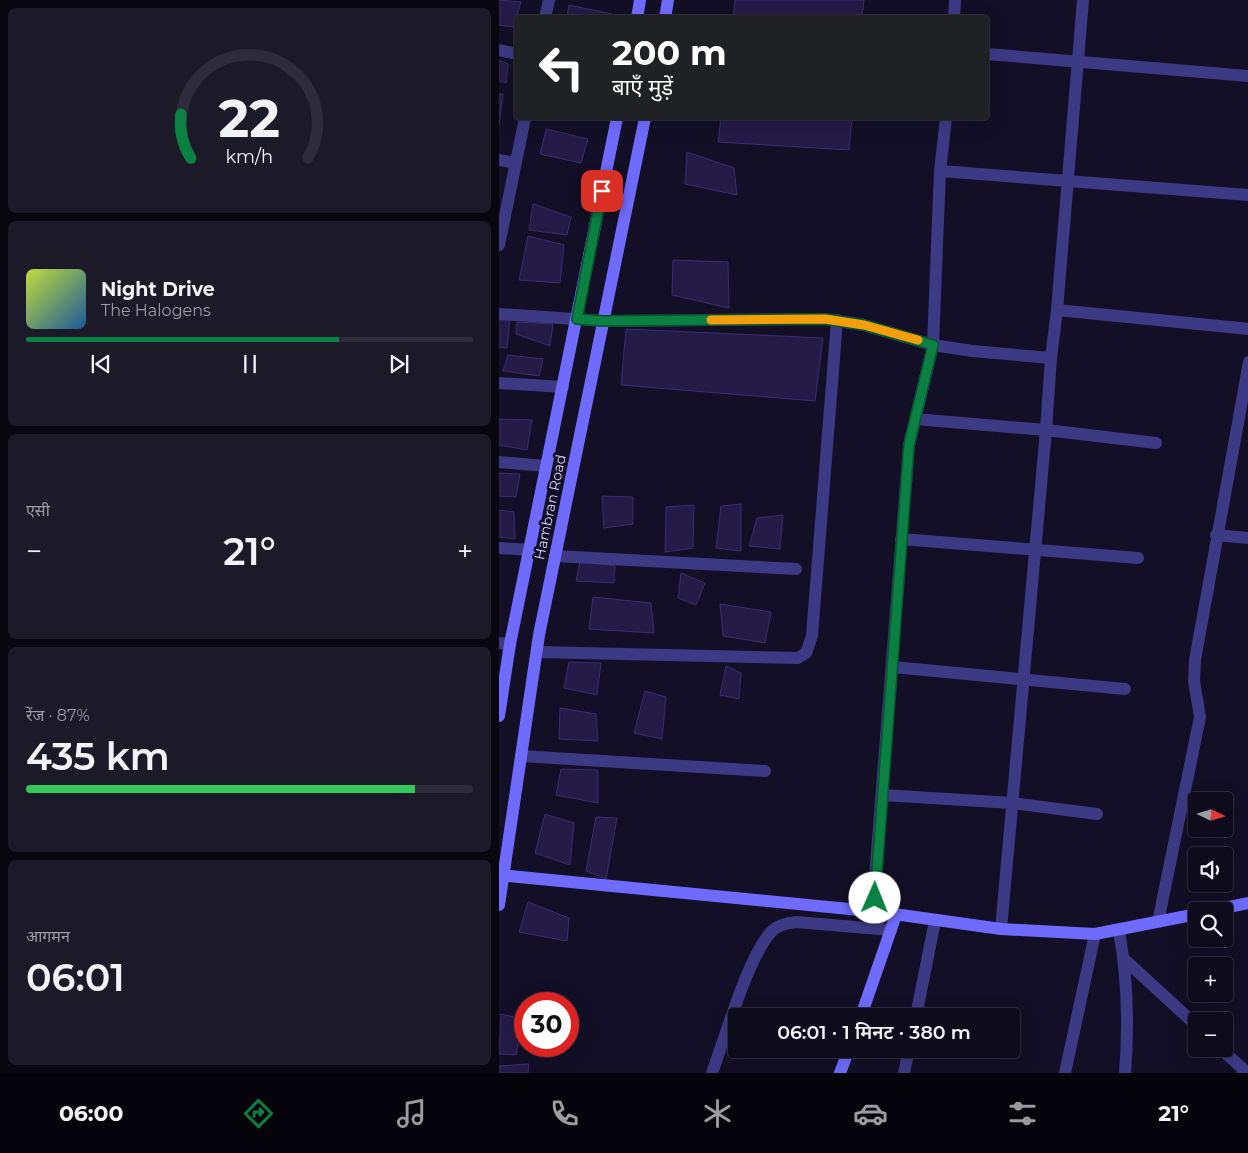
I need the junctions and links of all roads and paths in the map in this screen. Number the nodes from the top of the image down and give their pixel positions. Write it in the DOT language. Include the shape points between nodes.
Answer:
graph roads {
  1 [pos="549,0"];
  2 [pos="640,0"];
  3 [pos="668,0"];
  4 [pos="955,0"];
  5 [pos="1083,0"];
  6 [pos="546,15"];
  7 [pos="638,15"];
  8 [pos="666,15"];
  9 [pos="954,15"];
  10 [pos="499,50"];
  11 [pos="514,53"];
  12 [pos="989,54"];
  13 [pos="1077,61"];
  14 [pos="1248,76"];
  15 [pos="525,120"];
  16 [pos="617,120"];
  17 [pos="645,120"];
  18 [pos="945,120"];
  19 [pos="499,160"];
  20 [pos="516,163"];
  21 [pos="940,171"];
  22 [pos="1069,181"];
  23 [pos="1248,194"];
  24 [pos="499,246"];
  25 [pos="1057,310"];
  26 [pos="499,314"];
  27 [pos="577,319"];
  28 [pos="837,320"];
  29 [pos="603,321"];
  30 [pos="1248,328"];
  31 [pos="933,345"];
  32 [pos="1051,358"];
  33 [pos="1248,362"];
  34 [pos="499,383"];
  35 [pos="563,387"];
  36 [pos="915,419"];
  37 [pos="1046,430"];
  38 [pos="1156,444"];
  39 [pos="499,462"];
  40 [pos="546,466"];
  41 [pos="1216,534"];
  42 [pos="901,538"];
  43 [pos="1248,538"];
  44 [pos="499,548"];
  45 [pos="529,550"];
  46 [pos="1035,551"];
  47 [pos="555,556"];
  48 [pos="1138,558"];
  49 [pos="796,569"];
  50 [pos="505,644"];
  51 [pos="537,652"];
  52 [pos="893,667"];
  53 [pos="1023,679"];
  54 [pos="1125,689"];
  55 [pos="499,716"];
  56 [pos="521,756"];
  57 [pos="765,770"];
  58 [pos="883,796"];
  59 [pos="1012,803"];
  60 [pos="1097,814"];
  61 [pos="501,876"];
  62 [pos="1248,903"];
  63 [pos="499,905"];
  64 [pos="1233,906"];
  65 [pos="881,912"];
  66 [pos="896,915"];
  67 [pos="1188,916"];
  68 [pos="935,922"];
  69 [pos="1157,922"];
  70 [pos="1001,928"];
  71 [pos="891,930"];
  72 [pos="1119,931"];
  73 [pos="1095,934"];
  74 [pos="1124,959"];
  75 [pos="864,1008"];
  76 [pos="918,1008"];
  77 [pos="1188,1018"];
  78 [pos="1229,1057"];
  79 [pos="846,1058"];
  80 [pos="907,1058"];
  81 [pos="1245,1072"];
  82 [pos="712,1073"];
  83 [pos="840,1073"];
  84 [pos="904,1073"];
  85 [pos="1065,1073"];
  86 [pos="1125,1073"];
  1 -- 6 [label="street"];
  2 -- 7 [label="main road"];
  3 -- 8 [label="main road"];
  4 -- 9 [label="street"];
  5 -- 13 [label="street"];
  10 -- 11 [label="street"];
  12 -- 13 [label="street"];
  13 -- 14 [label="street"];
  13 -- 22 [label="street"];
  15 -- 20 [label="street"];
  16 -- 27 [label="main road, Hambran Road"];
  17 -- 29 [label="main road, Hambran Road"];
  18 -- 21 [label="street"];
  19 -- 20 [label="street"];
  20 -- 24 [label="street"];
  21 -- 22 [label="street"];
  21 -- 31 [label="street"];
  22 -- 23 [label="street"];
  22 -- 25 [label="street"];
  25 -- 30 [label="street"];
  25 -- 32 [label="street"];
  26 -- 27 [label="street"];
  27 -- 29 [label="street"];
  27 -- 35 [label="main road, Hambran Road"];
  28 -- 29 [label="street"];
  28 -- 31 [label="street"];
  28 -- 51 [label="street" via="812,636 806,653 798,658"];
  29 -- 47 [label="main road, Hambran Road"];
  31 -- 32 [label="street"];
  31 -- 36 [label="street"];
  32 -- 37 [label="street"];
  33 -- 41 [label="street"];
  34 -- 35 [label="street"];
  35 -- 40 [label="main road, Hambran Road"];
  36 -- 37 [label="street"];
  36 -- 42 [label="street" via="909,445"];
  37 -- 38 [label="street"];
  37 -- 46 [label="street"];
  39 -- 40 [label="street"];
  40 -- 45 [label="main road, Hambran Road"];
  41 -- 43 [label="street"];
  41 -- 69 [label="street" via="1194,668 1200,716"];
  42 -- 46 [label="street"];
  42 -- 52 [label="street"];
  44 -- 45 [label="street"];
  45 -- 50 [label="main road, Hambran Road"];
  46 -- 48 [label="street"];
  46 -- 53 [label="street"];
  47 -- 49 [label="street"];
  47 -- 51 [label="main road, Hambran Road"];
  50 -- 55 [label="main road, Hambran Road"];
  51 -- 56 [label="main road, Hambran Road"];
  52 -- 53 [label="street"];
  52 -- 58 [label="street"];
  53 -- 54 [label="street"];
  53 -- 59 [label="street"];
  56 -- 57 [label="street"];
  56 -- 61 [label="main road, Hambran Road"];
  58 -- 59 [label="street"];
  58 -- 65 [label="street" via="874,890"];
  59 -- 60 [label="street"];
  59 -- 70 [label="street"];
  61 -- 63 [label="main road, Hambran Road"];
  61 -- 65 [label="main road"];
  62 -- 64 [label="main road"];
  65 -- 66 [label="main road"];
  66 -- 68 [label="main road"];
  66 -- 71 [label="main road"];
  67 -- 69 [label="main road"];
  68 -- 70 [label="main road"];
  68 -- 76 [label="street"];
  69 -- 72 [label="main road"];
  70 -- 73 [label="main road"];
  71 -- 75 [label="main road"];
  71 -- 82 [label="street" via="796,922 783,924 772,931 747,977"];
  72 -- 73 [label="main road"];
  72 -- 74 [label="street"];
  73 -- 85 [label="street"];
  74 -- 77 [label="street"];
  74 -- 86 [label="street" via="1129,1023"];
  78 -- 81 [label="street"];
  79 -- 83 [label="main road"];
  80 -- 84 [label="street"];
}
